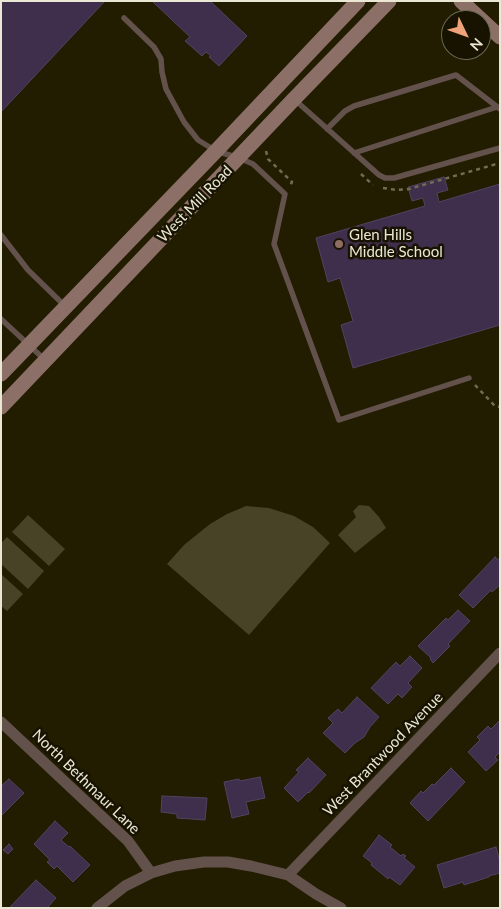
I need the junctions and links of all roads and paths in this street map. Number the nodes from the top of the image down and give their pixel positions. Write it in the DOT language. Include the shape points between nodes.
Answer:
graph roads {
  1 [pos="358,1"];
  2 [pos="389,1"];
  3 [pos="461,1"];
  4 [pos="124,18"];
  5 [pos="500,37"];
  6 [pos="294,99"];
  7 [pos="498,108"];
  8 [pos="326,128"];
  9 [pos="500,148"];
  10 [pos="216,151"];
  11 [pos="266,151"];
  12 [pos="354,153"];
  13 [pos="239,158"];
  14 [pos="285,194"];
  15 [pos="1,235"];
  16 [pos="66,307"];
  17 [pos="1,319"];
  18 [pos="29,345"];
  19 [pos="46,360"];
  20 [pos="1,374"];
  21 [pos="469,378"];
  22 [pos="1,407"];
  23 [pos="500,407"];
  24 [pos="500,653"];
  25 [pos="2,723"];
  26 [pos="151,873"];
  27 [pos="288,875"];
  28 [pos="97,908"];
  29 [pos="341,908"];
  1 -- 10 [label="main road, West Mill Road"];
  2 -- 6 [label="main road, West Mill Road"];
  3 -- 5 [label="main road"];
  4 -- 10 [label="lane" via="158,53 166,88 184,122 198,140"];
  6 -- 8 [label="lane"];
  6 -- 13 [label="main road, West Mill Road"];
  7 -- 8 [label="lane" via="456,75 354,106"];
  7 -- 12 [label="lane"];
  8 -- 12 [label="lane"];
  9 -- 12 [label="lane" via="394,178 379,175"];
  10 -- 13 [label="lane"];
  10 -- 16 [label="main road, West Mill Road"];
  11 -- 14 [label="path" via="268,159 292,182"];
  13 -- 14 [label="lane" via="253,164"];
  13 -- 19 [label="main road, West Mill Road"];
  14 -- 21 [label="lane" via="274,244 339,420"];
  15 -- 16 [label="lane" via="28,270"];
  16 -- 18 [label="main road, West Mill Road"];
  17 -- 18 [label="lane"];
  18 -- 19 [label="lane"];
  18 -- 20 [label="main road, West Mill Road"];
  19 -- 22 [label="main road, West Mill Road"];
  21 -- 23 [label="path" via="495,406"];
  24 -- 27 [label="street, West Brantwood Avenue"];
  25 -- 26 [label="street, North Bethmaur Lane" via="128,842"];
  26 -- 27 [label="street" via="175,866 228,862"];
  26 -- 28 [label="street" via="125,886"];
  27 -- 29 [label="street"];
}
